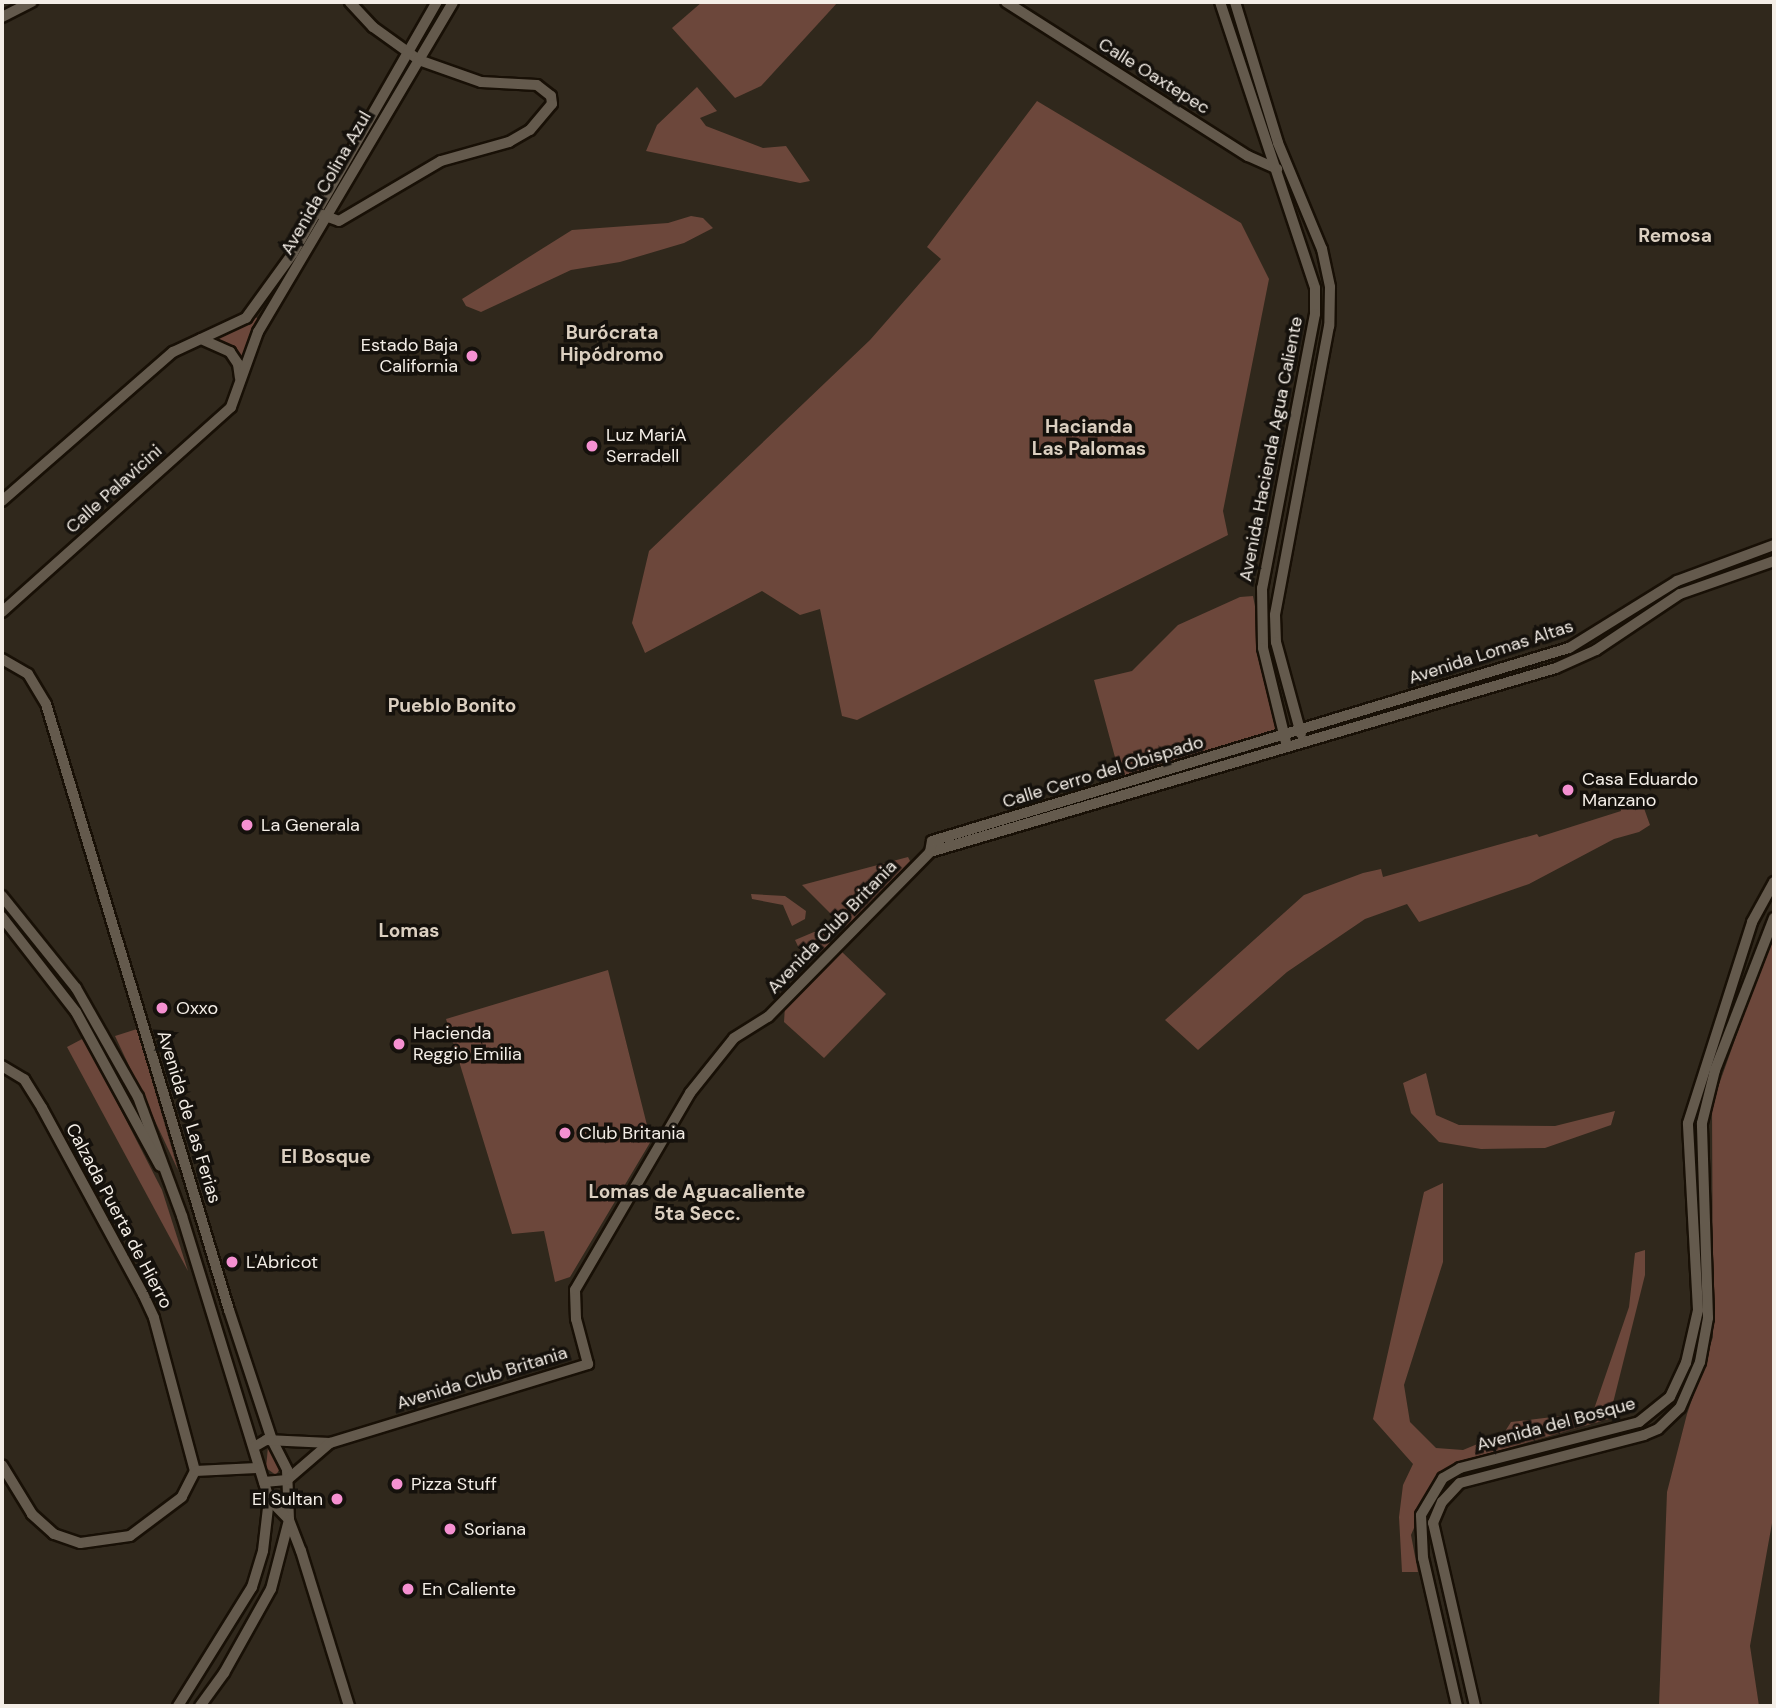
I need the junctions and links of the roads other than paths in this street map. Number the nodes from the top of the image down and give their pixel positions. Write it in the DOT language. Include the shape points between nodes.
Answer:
graph roads {
  1 [pos="32,2"];
  2 [pos="350,2"];
  3 [pos="437,2"];
  4 [pos="453,2"];
  5 [pos="1006,2"];
  6 [pos="1220,2"];
  7 [pos="1236,2"];
  8 [pos="2,17"];
  9 [pos="407,52"];
  10 [pos="419,60"];
  11 [pos="1287,168"];
  12 [pos="1273,169"];
  13 [pos="316,211"];
  14 [pos="326,218"];
  15 [pos="201,339"];
  16 [pos="241,386"];
  17 [pos="2,501"];
  18 [pos="1774,545"];
  19 [pos="1774,561"];
  20 [pos="2,612"];
  21 [pos="2,659"];
  22 [pos="1300,730"];
  23 [pos="1284,735"];
  24 [pos="1303,744"];
  25 [pos="1288,748"];
  26 [pos="934,847"];
  27 [pos="1774,882"];
  28 [pos="2,896"];
  29 [pos="2,917"];
  30 [pos="1774,918"];
  31 [pos="2,1066"];
  32 [pos="170,1183"];
  33 [pos="272,1440"];
  34 [pos="330,1443"];
  35 [pos="254,1447"];
  36 [pos="2,1465"];
  37 [pos="257,1468"];
  38 [pos="195,1471"];
  39 [pos="287,1480"];
  40 [pos="264,1482"];
  41 [pos="269,1499"];
  42 [pos="289,1520"];
  43 [pos="178,1706"];
  44 [pos="200,1706"];
  45 [pos="348,1706"];
  46 [pos="1457,1706"];
  47 [pos="1475,1706"];
  1 -- 8 [label="main road"];
  2 -- 9 [label="main road"];
  3 -- 9 [label="main road, Avenida Colina Azul"];
  4 -- 10 [label="main road, Avenida Colina Azul"];
  5 -- 12 [label="main road, Calle Oaxtepec"];
  6 -- 12 [label="main road, Avenida Hacienda Agua Caliente"];
  7 -- 11 [label="main road, Avenida Hacienda Agua Caliente"];
  9 -- 10 [label="main road"];
  9 -- 13 [label="main road, Avenida Colina Azul"];
  10 -- 14 [label="main road, Avenida Colina Azul"];
  10 -- 14 [label="main road" via="481,82 545,89 552,104 530,130 509,142 441,161 339,221"];
  11 -- 12 [label="main road"];
  11 -- 22 [label="main road, Avenida Hacienda Agua Caliente" via="1322,249 1330,287 1329,326 1275,615 1276,642"];
  12 -- 23 [label="main road, Avenida Hacienda Agua Caliente" via="1315,288 1315,314 1262,588 1263,648"];
  13 -- 14 [label="main road"];
  13 -- 15 [label="main road, Avenida Colina Azul" via="246,318"];
  14 -- 16 [label="main road, Avenida Colina Azul" via="258,332"];
  15 -- 16 [label="main road" via="230,352 238,364"];
  15 -- 17 [label="main road, Avenida Colina Azul" via="140,376"];
  16 -- 20 [label="main road, Calle Palavicini" via="231,407"];
  18 -- 22 [label="main road, Avenida Lomas Altas" via="1687,576 1569,648"];
  19 -- 24 [label="main road, Avenida Lomas Altas" via="1680,594 1572,662"];
  21 -- 33 [label="main road, Avenida de Las Ferias" via="28,674 46,704"];
  22 -- 23 [label="main road, Avenida Lomas Altas"];
  22 -- 24 [label="main road, Avenida Hacienda Agua Caliente"];
  23 -- 25 [label="main road, Avenida Hacienda Agua Caliente"];
  23 -- 26 [label="main road, Calle Cerro del Obispado"];
  24 -- 25 [label="main road, Avenida Lomas Altas"];
  25 -- 26 [label="main road, Calle Cerro del Obispado"];
  26 -- 34 [label="main road, Avenida Club Britania" via="768,1017 734,1038 690,1093 575,1290 576,1319 588,1364"];
  27 -- 46 [label="main road, Avenida del Bosque" via="1752,922 1688,1123 1698,1310 1686,1363 1670,1397 1639,1422 1460,1468 1436,1487 1421,1515 1423,1558"];
  28 -- 32 [label="main road" via="51,954 111,1044 138,1097"];
  29 -- 32 [label="main road" via="76,1012"];
  30 -- 47 [label="main road, Avenida del Bosque" via="1715,1070 1702,1123 1708,1318 1700,1362 1680,1408 1658,1429 1644,1435 1460,1483 1433,1523"];
  31 -- 38 [label="main road, Calzada Puerta de Hierro" via="24,1079 42,1108 143,1294 154,1318"];
  32 -- 35 [label="main road"];
  33 -- 34 [label="main road, Avenida Club Britania"];
  33 -- 35 [label="main road, Avenida Club Britania"];
  33 -- 39 [label="main road, Avenida de Las Ferias" via="285,1461"];
  34 -- 39 [label="main road, Avenida Club Britania"];
  35 -- 37 [label="main road"];
  36 -- 38 [label="main road" via="32,1514 54,1534 80,1543 130,1536 182,1497"];
  37 -- 38 [label="main road"];
  37 -- 40 [label="main road"];
  39 -- 40 [label="main road"];
  39 -- 42 [label="main road, Avenida de Las Ferias"];
  40 -- 41 [label="main road"];
  41 -- 42 [label="main road"];
  41 -- 43 [label="main road" via="263,1551 252,1587"];
  42 -- 44 [label="main road" via="271,1589"];
  42 -- 45 [label="main road"];
}
